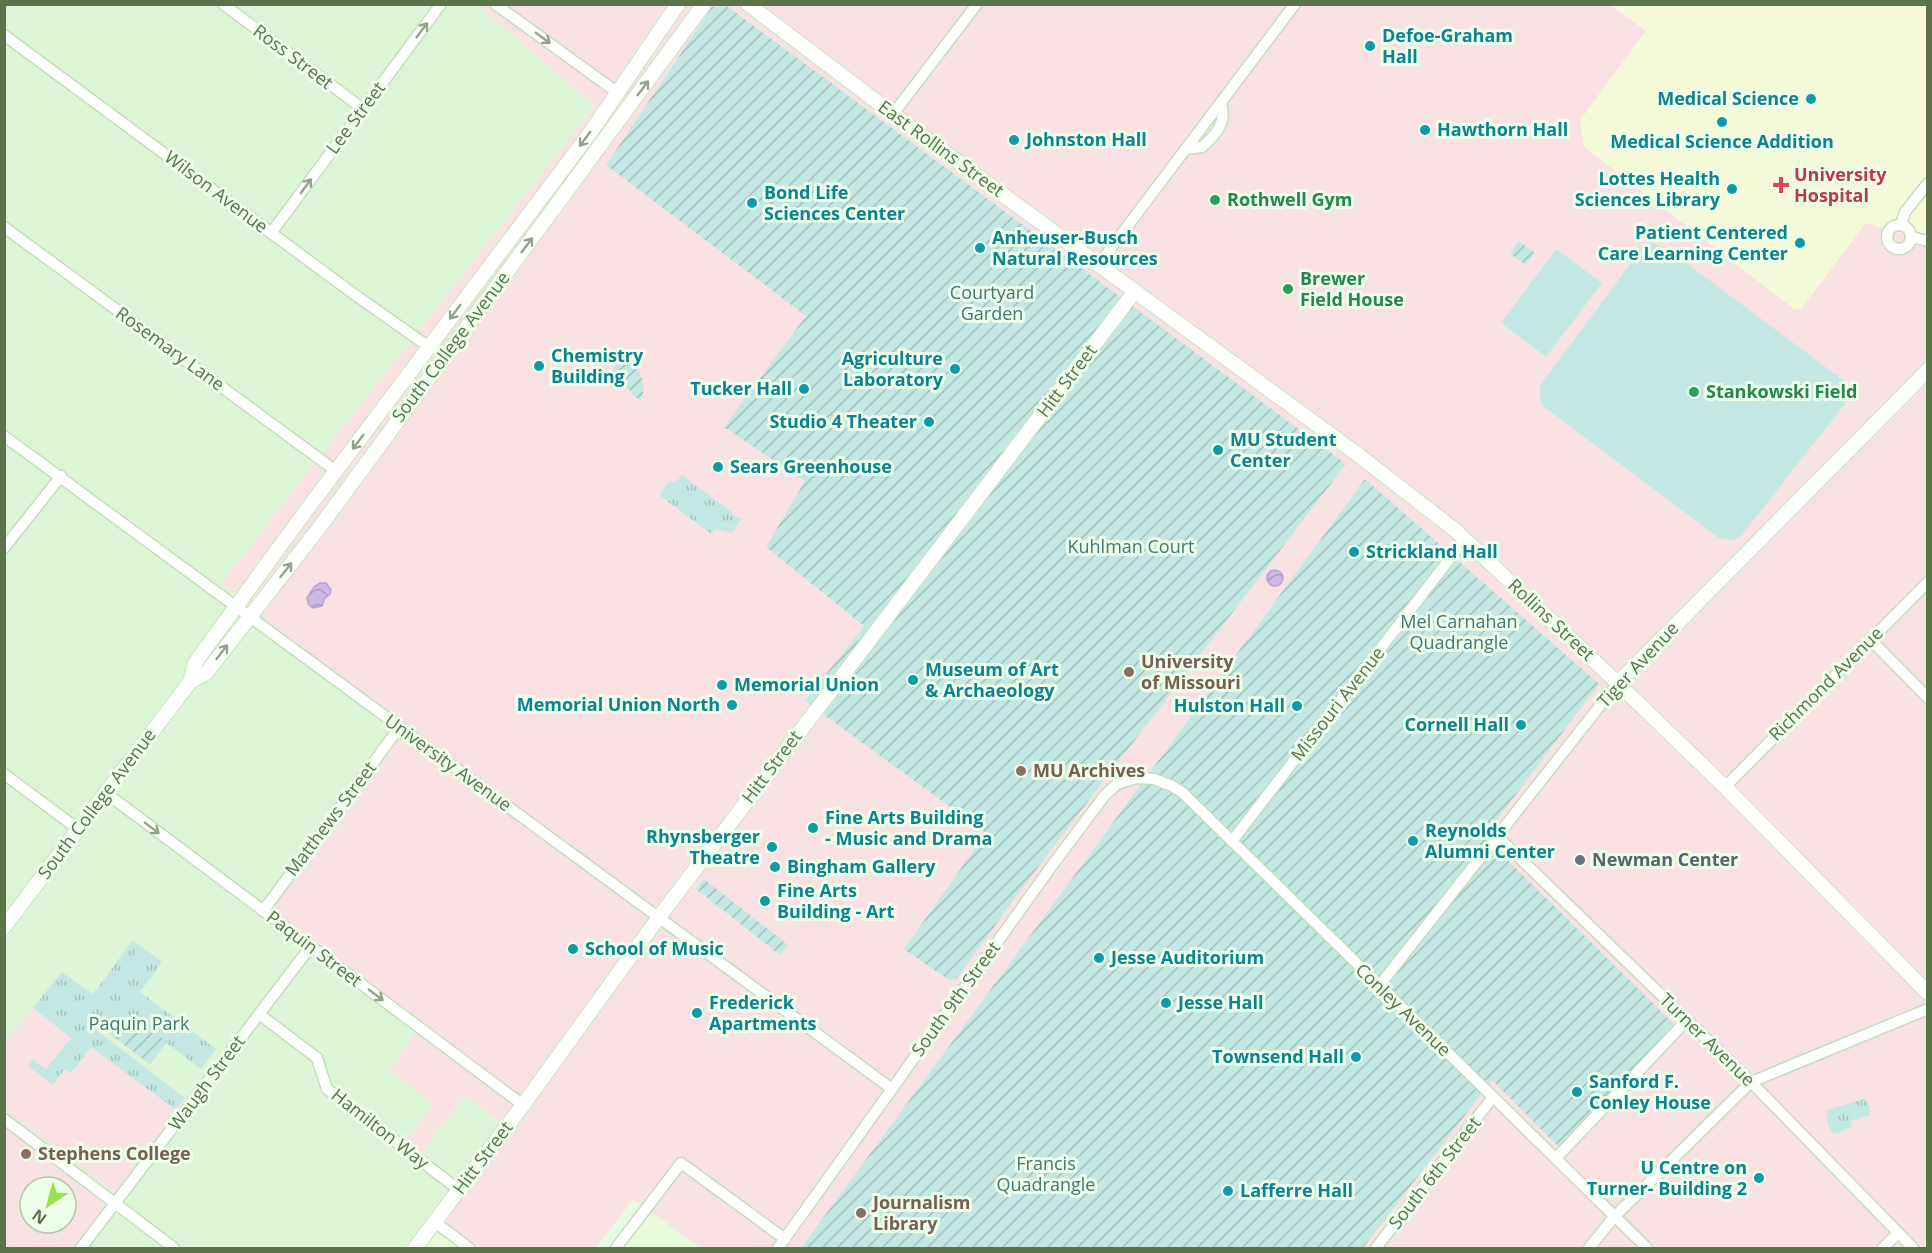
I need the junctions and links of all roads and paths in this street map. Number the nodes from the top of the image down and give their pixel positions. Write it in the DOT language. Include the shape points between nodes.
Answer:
graph roads {
  1 [pos="223,4"];
  2 [pos="441,4"];
  3 [pos="495,4"];
  4 [pos="678,4"];
  5 [pos="704,4"];
  6 [pos="748,4"];
  7 [pos="977,4"];
  8 [pos="1295,4"];
  9 [pos="4,35"];
  10 [pos="618,93"];
  11 [pos="363,109"];
  12 [pos="893,114"];
  13 [pos="1928,183"];
  14 [pos="1901,225"];
  15 [pos="4,227"];
  16 [pos="271,233"];
  17 [pos="1911,237"];
  18 [pos="1928,241"];
  19 [pos="1099,264"];
  20 [pos="1135,291"];
  21 [pos="429,347"];
  22 [pos="1928,370"];
  23 [pos="4,435"];
  24 [pos="336,471"];
  25 [pos="61,476"];
  26 [pos="1466,539"];
  27 [pos="4,548"];
  28 [pos="1928,582"];
  29 [pos="236,606"];
  30 [pos="250,617"];
  31 [pos="1870,639"];
  32 [pos="190,682"];
  33 [pos="1618,683"];
  34 [pos="1928,698"];
  35 [pos="399,728"];
  36 [pos="4,774"];
  37 [pos="1154,779"];
  38 [pos="1725,787"];
  39 [pos="106,793"];
  40 [pos="78,829"];
  41 [pos="1497,836"];
  42 [pos="1232,841"];
  43 [pos="263,911"];
  44 [pos="659,917"];
  45 [pos="4,927"];
  46 [pos="311,946"];
  47 [pos="1379,987"];
  48 [pos="1928,993"];
  49 [pos="1928,1009"];
  50 [pos="259,1014"];
  51 [pos="1687,1020"];
  52 [pos="1751,1082"];
  53 [pos="892,1089"];
  54 [pos="1493,1097"];
  55 [pos="524,1104"];
  56 [pos="4,1119"];
  57 [pos="1556,1158"];
  58 [pos="459,1190"];
  59 [pos="115,1204"];
  60 [pos="1614,1217"];
  61 [pos="435,1222"];
  62 [pos="1898,1233"];
  63 [pos="785,1239"];
  64 [pos="81,1248"];
  65 [pos="174,1248"];
  66 [pos="416,1248"];
  67 [pos="469,1248"];
  68 [pos="616,1248"];
  69 [pos="778,1248"];
  70 [pos="1376,1248"];
  71 [pos="1589,1248"];
  72 [pos="1647,1248"];
  73 [pos="1883,1248"];
  74 [pos="1913,1248"];
  1 -- 11 [label="street, Ross Street"];
  11 -- 2 [label="street, Lee Street, one-way"];
  3 -- 10 [label="street, one-way"];
  4 -- 10 [label="street, South College Avenue"];
  30 -- 5 [label="street, South College Avenue, one-way"];
  6 -- 12 [label="street, East Rollins Street"];
  7 -- 12 [label="street"];
  8 -- 19 [label="street"];
  9 -- 16 [label="street, Wilson Avenue"];
  10 -- 21 [label="street, South College Avenue, one-way"];
  16 -- 11 [label="street, Lee Street, one-way"];
  12 -- 19 [label="street, East Rollins Street"];
  13 -- 14 [label="street" via="1905,212"];
  14 -- 17 [label="street"];
  14 -- 17 [label="street" via="1889,231 1890,245 1904,249"];
  15 -- 24 [label="street, Rosemary Lane"];
  16 -- 21 [label="street, Wilson Avenue"];
  17 -- 18 [label="street"];
  19 -- 20 [label="street, East Rollins Street"];
  20 -- 26 [label="street, Rollins Street"];
  20 -- 44 [label="street, Hitt Street"];
  21 -- 24 [label="street, South College Avenue, one-way"];
  22 -- 33 [label="street, Tiger Avenue"];
  23 -- 25 [label="street, University Avenue"];
  24 -- 29 [label="street, South College Avenue"];
  25 -- 27 [label="street"];
  25 -- 29 [label="street, University Avenue"];
  26 -- 33 [label="street, Rollins Street"];
  26 -- 42 [label="street, Missouri Avenue"];
  28 -- 31 [label="street, Richmond Avenue"];
  29 -- 30 [label="street, University Avenue"];
  29 -- 32 [label="street, South College Avenue" via="195,663"];
  32 -- 30 [label="street, South College Avenue, one-way" via="206,673"];
  30 -- 35 [label="street, University Avenue"];
  31 -- 34 [label="street"];
  31 -- 38 [label="street, Richmond Avenue"];
  32 -- 39 [label="street, South College Avenue"];
  33 -- 38 [label="street, Rollins Street"];
  33 -- 41 [label="street, Tiger Avenue"];
  35 -- 43 [label="street, Matthews Street"];
  35 -- 44 [label="street, University Avenue"];
  36 -- 40 [label="street"];
  37 -- 42 [label="street, Conley Avenue" via="1183,794"];
  37 -- 53 [label="street, South 9th Street" via="1136,778 1117,784 1105,795"];
  38 -- 48 [label="street, Rollins Street"];
  39 -- 40 [label="street, South College Avenue"];
  39 -- 43 [label="street, Paquin Street, one-way"];
  40 -- 45 [label="street, South College Avenue"];
  41 -- 47 [label="street, Tiger Avenue"];
  41 -- 51 [label="street, Turner Avenue"];
  42 -- 47 [label="street, Conley Avenue"];
  43 -- 46 [label="street, Paquin Street"];
  44 -- 53 [label="street, University Avenue"];
  44 -- 55 [label="street, Hitt Street"];
  46 -- 50 [label="street, Waugh Street"];
  46 -- 55 [label="street, Paquin Street, one-way"];
  47 -- 54 [label="street, Conley Avenue"];
  49 -- 52 [label="street"];
  50 -- 58 [label="street, Hamilton Way" via="317,1058 327,1089"];
  50 -- 59 [label="street, Waugh Street"];
  51 -- 52 [label="street, Turner Avenue"];
  51 -- 57 [label="street"];
  52 -- 60 [label="street"];
  52 -- 62 [label="street, Turner Avenue"];
  53 -- 63 [label="street, South 9th Street"];
  54 -- 57 [label="street, Conley Avenue"];
  54 -- 70 [label="street, South 6th Street"];
  55 -- 58 [label="street, Hitt Street"];
  56 -- 59 [label="street"];
  57 -- 60 [label="street, Conley Avenue"];
  58 -- 61 [label="street, Hitt Street"];
  59 -- 64 [label="street, Waugh Street"];
  59 -- 65 [label="street"];
  60 -- 71 [label="street"];
  60 -- 72 [label="street, Conley Avenue"];
  61 -- 66 [label="street, Hitt Street"];
  61 -- 67 [label="street"];
  62 -- 73 [label="street"];
  62 -- 74 [label="street, Turner Avenue"];
  63 -- 68 [label="street" via="681,1162"];
  63 -- 69 [label="street, South 9th Street"];
}
